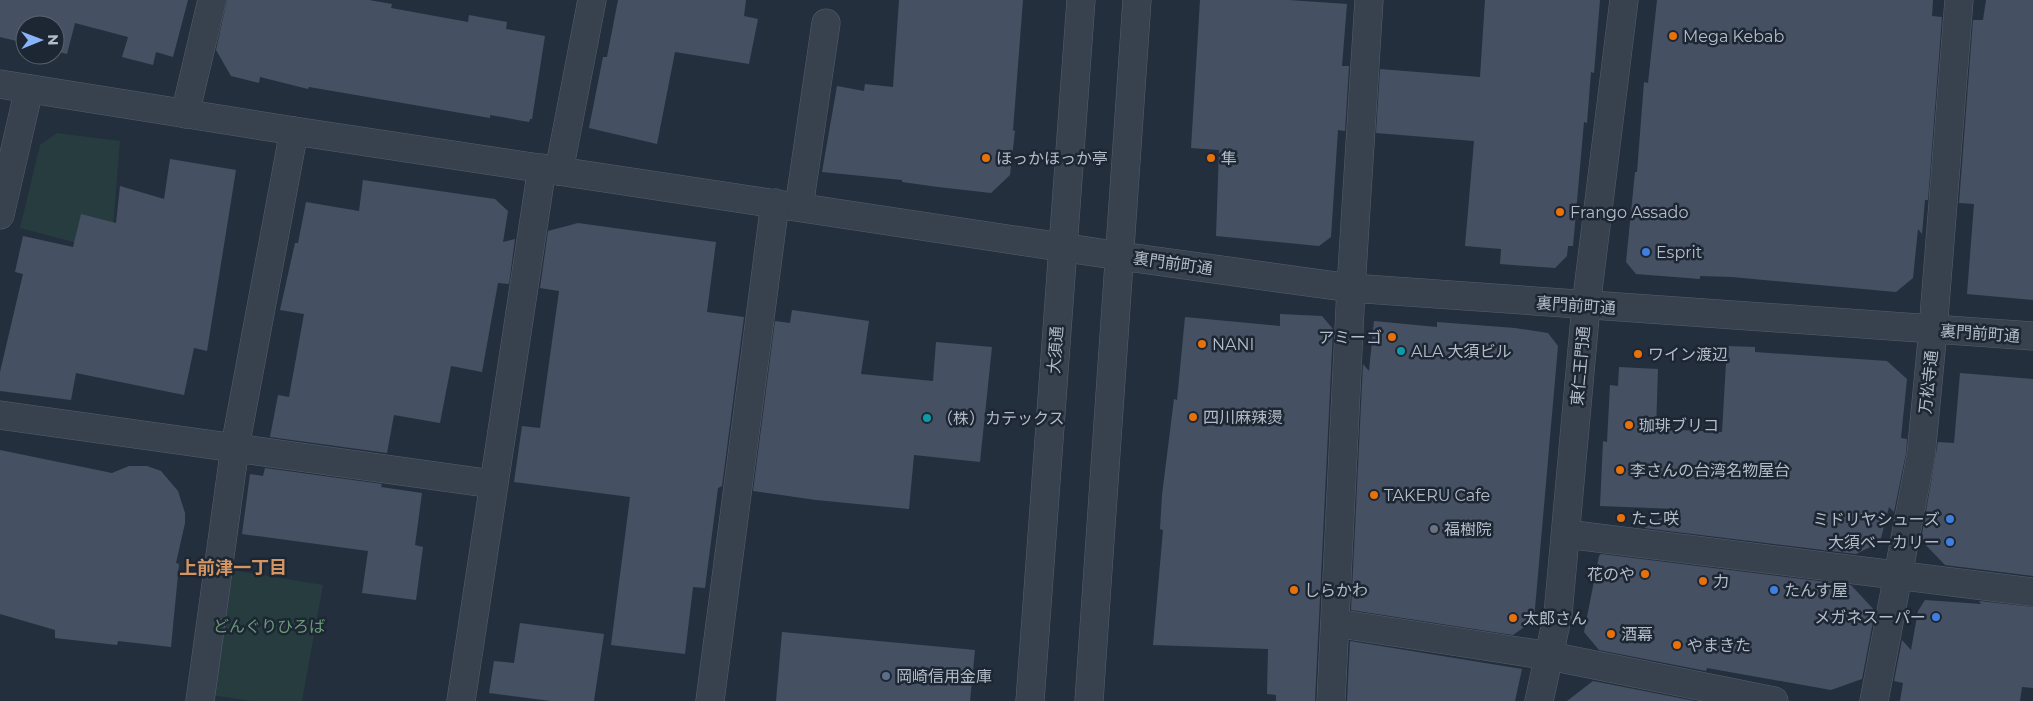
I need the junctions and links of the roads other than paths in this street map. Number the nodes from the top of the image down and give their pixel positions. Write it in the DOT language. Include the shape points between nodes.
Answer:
graph roads {
  1 [pos="212,0"];
  2 [pos="592,0"];
  3 [pos="1081,0"];
  4 [pos="1137,0"];
  5 [pos="1369,0"];
  6 [pos="1624,0"];
  7 [pos="1959,0"];
  8 [pos="826,23"];
  9 [pos="0,84"];
  10 [pos="29,89"];
  11 [pos="185,114"];
  12 [pos="294,131"];
  13 [pos="551,169"];
  14 [pos="787,205"];
  15 [pos="0,215"];
  16 [pos="1063,247"];
  17 [pos="1120,256"];
  18 [pos="1352,288"];
  19 [pos="1586,306"];
  20 [pos="1933,330"];
  21 [pos="2033,336"];
  22 [pos="0,415"];
  23 [pos="235,447"];
  24 [pos="493,484"];
  25 [pos="1566,534"];
  26 [pos="1898,577"];
  27 [pos="2033,592"];
  28 [pos="1335,623"];
  29 [pos="1550,656"];
  30 [pos="200,701"];
  31 [pos="460,701"];
  32 [pos="710,701"];
  33 [pos="1030,701"];
  34 [pos="1089,701"];
  35 [pos="1331,701"];
  36 [pos="1539,701"];
  37 [pos="1774,701"];
  38 [pos="1874,701"];
  1 -- 11 [label="street"];
  2 -- 13 [label="street"];
  3 -- 16 [label="street, 大須通"];
  4 -- 17 [label="street"];
  5 -- 18 [label="street"];
  6 -- 19 [label="street, 東仁王門通"];
  7 -- 20 [label="street, 万松寺通"];
  8 -- 14 [label="street"];
  9 -- 10 [label="street, 裏門前町通"];
  10 -- 11 [label="street, 裏門前町通"];
  10 -- 15 [label="street"];
  11 -- 12 [label="street, 裏門前町通"];
  12 -- 13 [label="street, 裏門前町通"];
  12 -- 23 [label="street"];
  13 -- 14 [label="street, 裏門前町通"];
  13 -- 24 [label="street"];
  14 -- 16 [label="street, 裏門前町通"];
  14 -- 32 [label="street"];
  16 -- 17 [label="street, 裏門前町通"];
  16 -- 33 [label="street, 大須通"];
  17 -- 18 [label="street, 裏門前町通"];
  17 -- 34 [label="street"];
  18 -- 19 [label="street, 裏門前町通"];
  18 -- 28 [label="street"];
  19 -- 20 [label="street, 裏門前町通"];
  19 -- 25 [label="street, 東仁王門通"];
  20 -- 21 [label="street, 裏門前町通"];
  20 -- 26 [label="street, 万松寺通" via="1921,455"];
  22 -- 23 [label="street"];
  23 -- 24 [label="street"];
  23 -- 30 [label="street"];
  24 -- 31 [label="street"];
  25 -- 26 [label="street"];
  25 -- 29 [label="street, 東仁王門通"];
  26 -- 27 [label="street"];
  26 -- 38 [label="street, 万松寺通"];
  28 -- 29 [label="street"];
  28 -- 35 [label="street"];
  29 -- 36 [label="street, 東仁王門通"];
  29 -- 37 [label="street"];
}
